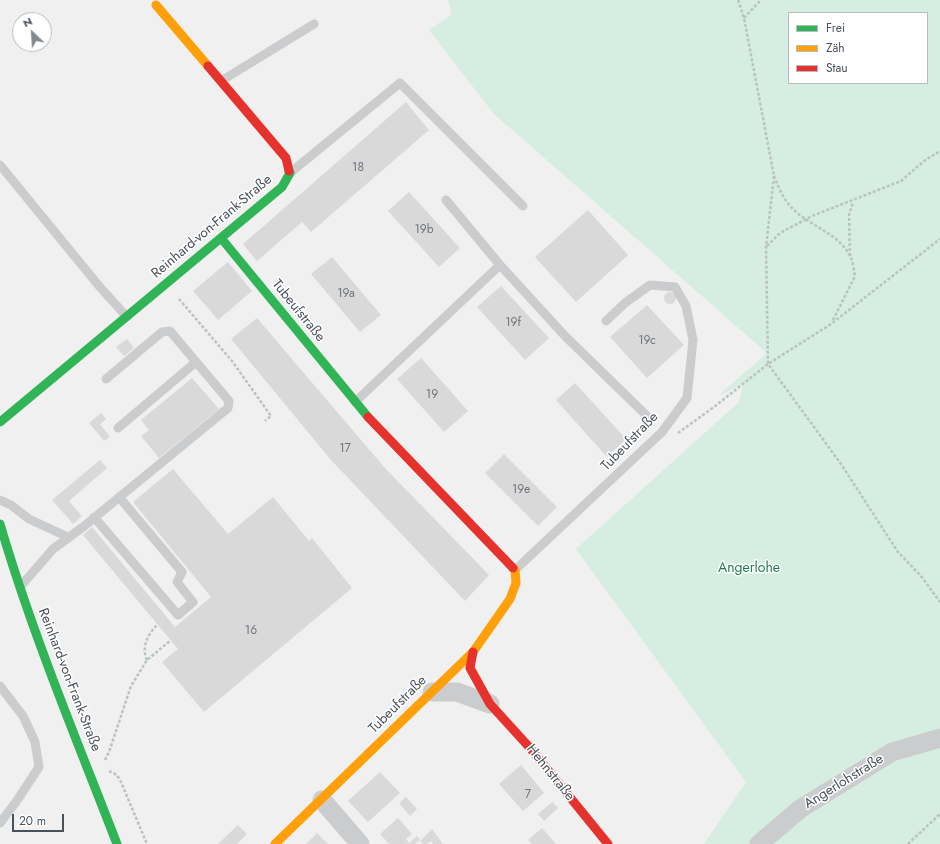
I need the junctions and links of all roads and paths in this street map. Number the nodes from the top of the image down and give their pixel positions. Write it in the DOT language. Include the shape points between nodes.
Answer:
graph roads {
  1 [pos="738,0"];
  2 [pos="761,0"];
  3 [pos="156,5"];
  4 [pos="744,18"];
  5 [pos="314,24"];
  6 [pos="221,81"];
  7 [pos="940,152"];
  8 [pos="0,165"];
  9 [pos="290,173"];
  10 [pos="774,176"];
  11 [pos="446,200"];
  12 [pos="853,201"];
  13 [pos="523,206"];
  14 [pos="806,220"];
  15 [pos="220,238"];
  16 [pos="940,239"];
  17 [pos="766,246"];
  18 [pos="850,257"];
  19 [pos="500,265"];
  20 [pos="166,284"];
  21 [pos="127,317"];
  22 [pos="606,322"];
  23 [pos="831,324"];
  24 [pos="196,362"];
  25 [pos="768,364"];
  26 [pos="106,379"];
  27 [pos="354,402"];
  28 [pos="648,417"];
  29 [pos="265,421"];
  30 [pos="0,422"];
  31 [pos="118,428"];
  32 [pos="662,432"];
  33 [pos="119,497"];
  34 [pos="0,500"];
  35 [pos="94,517"];
  36 [pos="0,524"];
  37 [pos="68,537"];
  38 [pos="515,570"];
  39 [pos="19,588"];
  40 [pos="940,602"];
  41 [pos="157,625"];
  42 [pos="170,641"];
  43 [pos="473,652"];
  44 [pos="147,660"];
  45 [pos="0,686"];
  46 [pos="432,692"];
  47 [pos="490,704"];
  48 [pos="940,738"];
  49 [pos="103,764"];
  50 [pos="105,770"];
  51 [pos="322,800"];
  52 [pos="940,814"];
  53 [pos="0,823"];
  54 [pos="118,844"];
  55 [pos="147,844"];
  56 [pos="275,844"];
  57 [pos="360,844"];
  58 [pos="608,844"];
  59 [pos="759,844"];
  60 [pos="908,844"];
  1 -- 4 [label="path"];
  2 -- 4 [label="path"];
  3 -- 6 [label="street, Reinhard-von-Frank-Straße"];
  4 -- 10 [label="path"];
  5 -- 6 [label="lane"];
  6 -- 9 [label="street, Reinhard-von-Frank-Straße" via="286,158"];
  7 -- 12 [label="path" via="924,161 901,181"];
  8 -- 21 [label="lane"];
  9 -- 13 [label="lane" via="400,83"];
  9 -- 15 [label="street, Reinhard-von-Frank-Straße" via="282,187"];
  10 -- 14 [label="path" via="791,208"];
  10 -- 17 [label="path"];
  11 -- 19 [label="lane, Tubeufstraße"];
  12 -- 14 [label="path"];
  12 -- 18 [label="path" via="849,215"];
  14 -- 17 [label="path" via="780,234"];
  14 -- 18 [label="path" via="836,239"];
  15 -- 20 [label="street, Reinhard-von-Frank-Straße"];
  15 -- 27 [label="street, Tubeufstraße"];
  16 -- 23 [label="path"];
  17 -- 25 [label="path"];
  18 -- 23 [label="path" via="855,276"];
  19 -- 27 [label="lane"];
  19 -- 28 [label="lane, Tubeufstraße" via="565,336"];
  20 -- 21 [label="street, Reinhard-von-Frank-Straße"];
  20 -- 29 [label="path" via="236,366 271,416"];
  21 -- 30 [label="street, Reinhard-von-Frank-Straße"];
  22 -- 32 [label="lane, Tubeufstraße" via="625,303 650,285 675,287 686,306 693,340 687,398"];
  23 -- 25 [label="path"];
  24 -- 26 [label="lane" via="170,331 162,332"];
  24 -- 31 [label="lane"];
  24 -- 33 [label="lane" via="229,401 228,408"];
  25 -- 32 [label="path" via="680,433 670,436"];
  25 -- 40 [label="path" via="841,464 898,552 921,576"];
  27 -- 38 [label="street, Tubeufstraße"];
  32 -- 38 [label="lane, Tubeufstraße"];
  33 -- 35 [label="lane"];
  33 -- 35 [label="lane" via="182,572 177,582 193,602 178,615"];
  34 -- 37 [label="lane" via="29,519"];
  35 -- 37 [label="lane"];
  36 -- 39 [label="street, Reinhard-von-Frank-Straße"];
  37 -- 39 [label="lane" via="52,549"];
  38 -- 43 [label="street, Tubeufstraße" via="516,583 510,599"];
  39 -- 54 [label="street, Reinhard-von-Frank-Straße"];
  41 -- 44 [label="path" via="149,633 146,642"];
  42 -- 44 [label="path"];
  43 -- 46 [label="street, Tubeufstraße"];
  43 -- 47 [label="street, Hehnstraße" via="470,668"];
  44 -- 49 [label="path" via="131,686"];
  45 -- 53 [label="lane" via="23,716 36,742 39,767"];
  46 -- 47 [label="street, Hehnstraße" via="457,692"];
  46 -- 51 [label="street, Tubeufstraße"];
  47 -- 58 [label="street, Hehnstraße" via="530,748"];
  48 -- 59 [label="street, Angerlohstraße" via="892,752 800,809"];
  50 -- 55 [label="path" via="117,775 121,782"];
  51 -- 56 [label="street, Tubeufstraße"];
  51 -- 57 [label="street"];
  52 -- 60 [label="path"];
}
